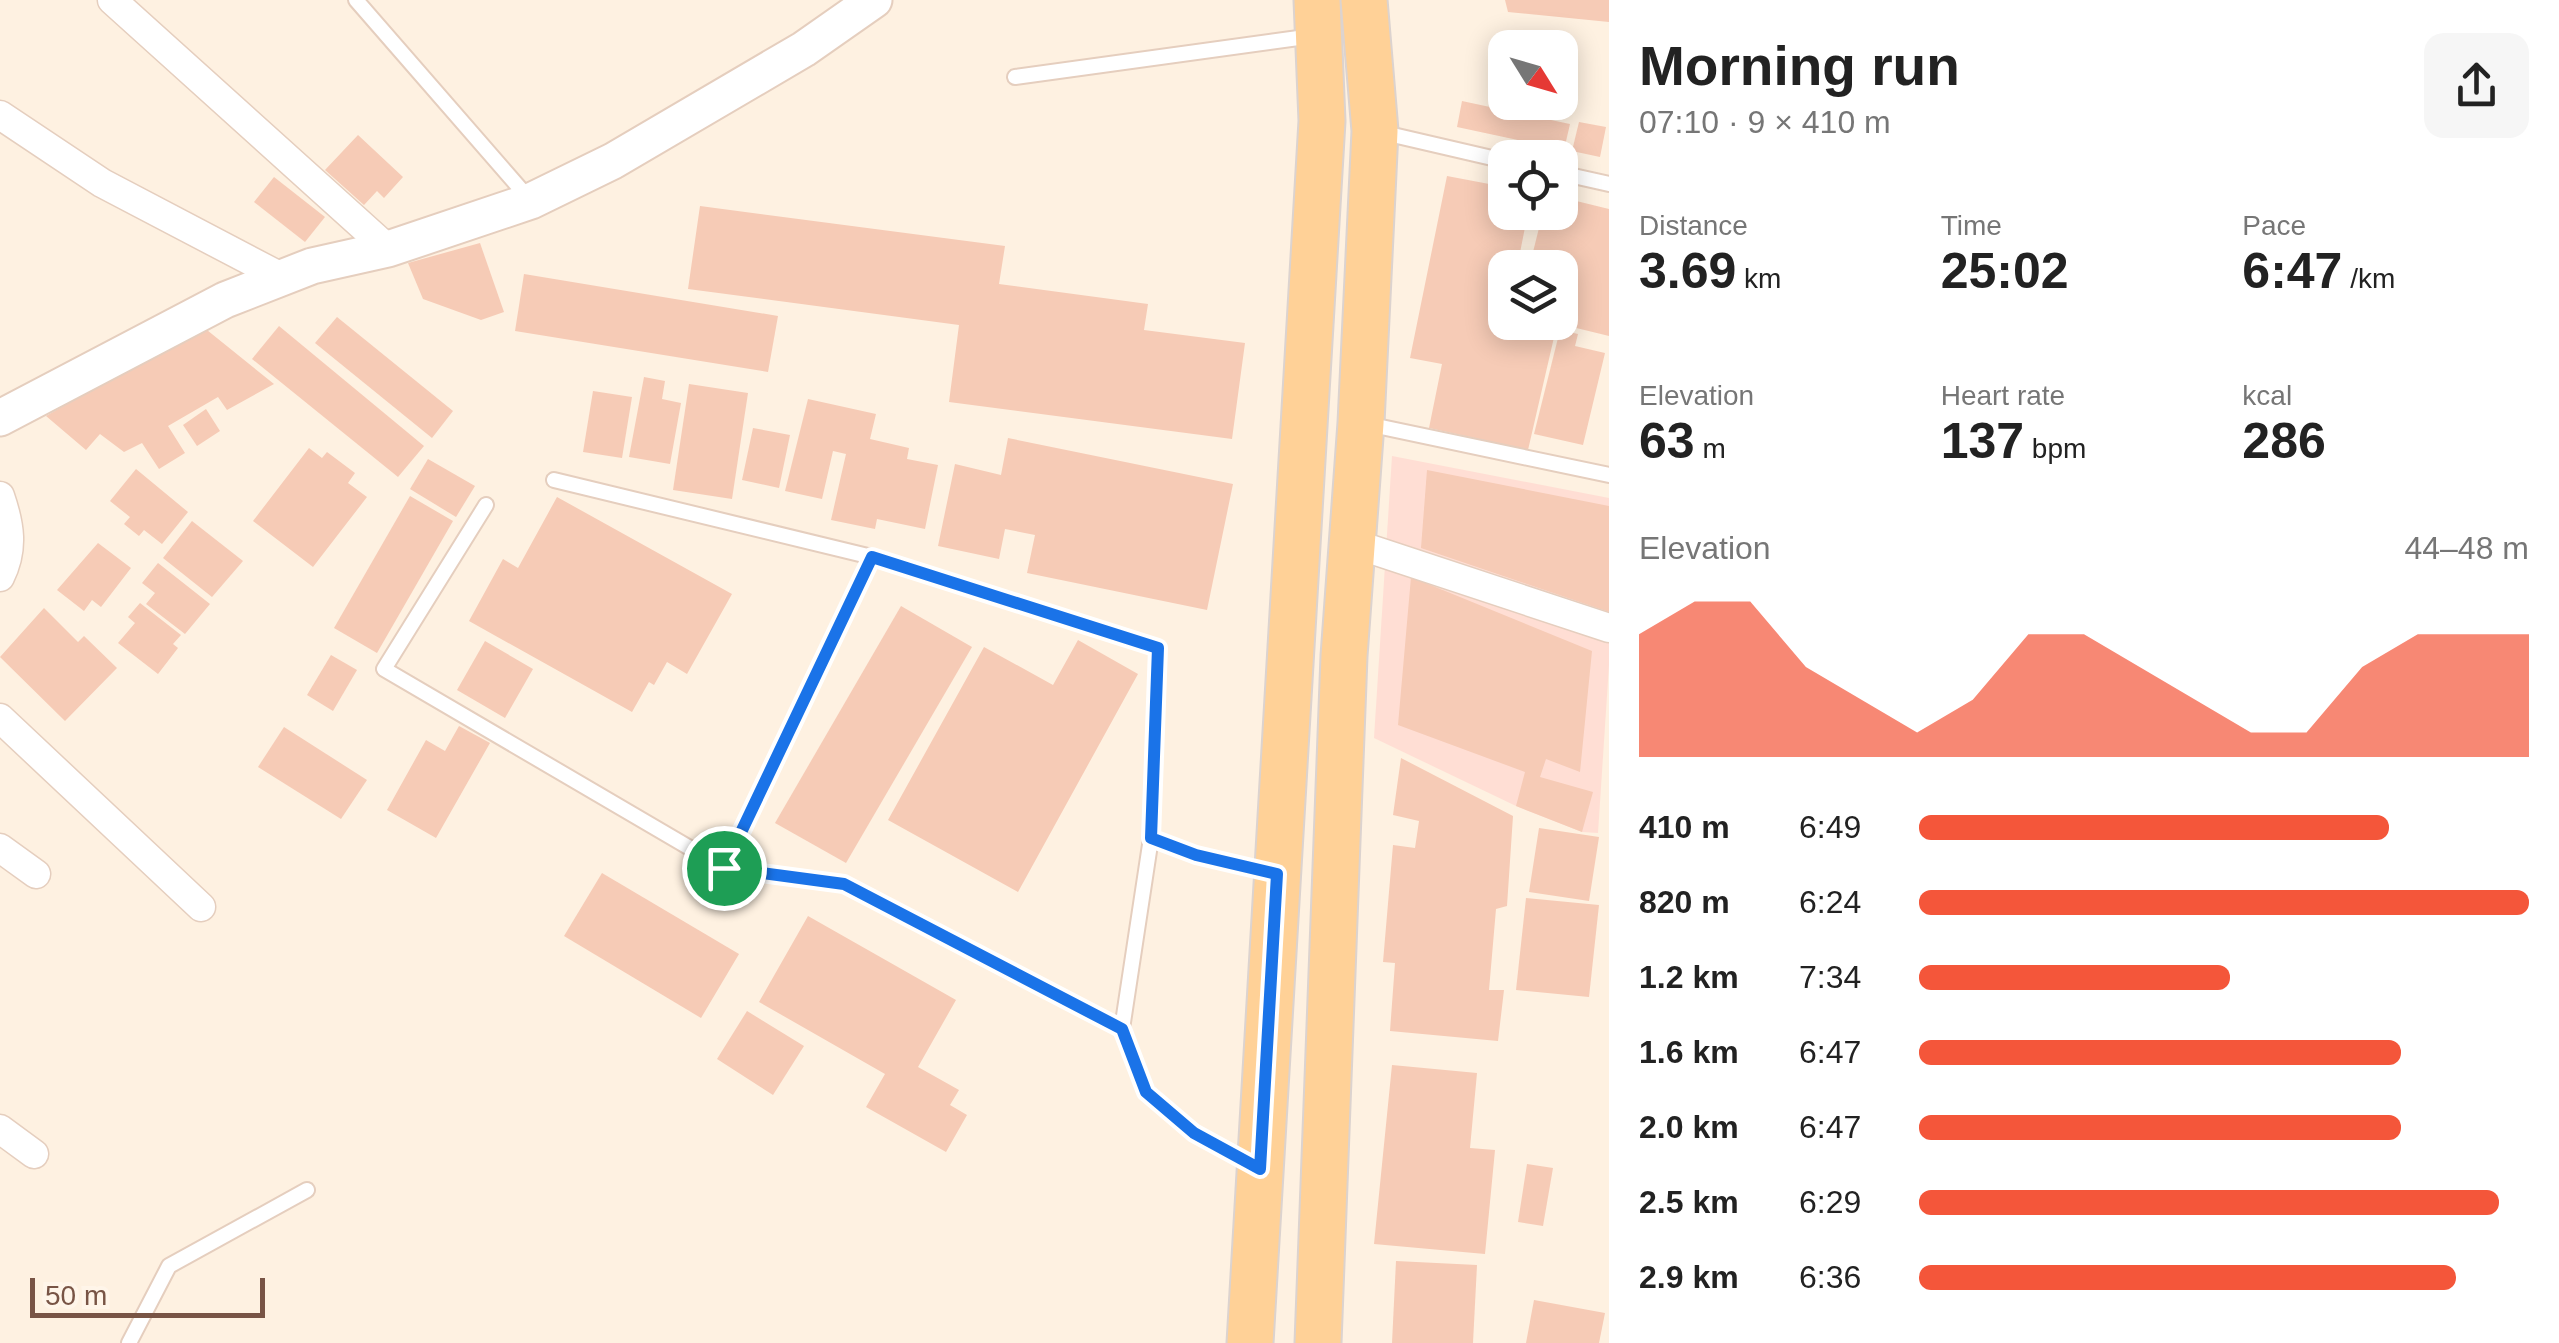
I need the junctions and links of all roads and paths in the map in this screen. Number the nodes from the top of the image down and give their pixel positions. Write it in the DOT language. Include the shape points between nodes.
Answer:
graph roads {
  1 [pos="112,0"];
  2 [pos="874,0"];
  3 [pos="1364,0"];
  4 [pos="357,1"];
  5 [pos="1318,18"];
  6 [pos="1015,78"];
  7 [pos="0,115"];
  8 [pos="1374,131"];
  9 [pos="1488,157"];
  10 [pos="1578,177"];
  11 [pos="1609,184"];
  12 [pos="531,202"];
  13 [pos="388,249"];
  14 [pos="284,279"];
  15 [pos="0,418"];
  16 [pos="1361,422"];
  17 [pos="1609,474"];
  18 [pos="554,480"];
  19 [pos="0,496"];
  20 [pos="486,506"];
  21 [pos="1352,543"];
  22 [pos="872,557"];
  23 [pos="0,577"];
  24 [pos="1609,628"];
  25 [pos="0,718"];
  26 [pos="1151,838"];
  27 [pos="0,848"];
  28 [pos="724,868"];
  29 [pos="36,874"];
  30 [pos="1277,874"];
  31 [pos="201,907"];
  32 [pos="1122,1029"];
  33 [pos="0,1129"];
  34 [pos="34,1154"];
  35 [pos="1260,1169"];
  36 [pos="307,1190"];
  37 [pos="129,1343"];
  38 [pos="1250,1343"];
  39 [pos="1318,1343"];
  1 -- 13 [label="street"];
  2 -- 12 [label="street" via="756,77"];
  3 -- 8 [label="main road"];
  4 -- 12 [label="lane"];
  5 -- 6 [label="lane"];
  5 -- 30 [label="main road" via="1322,121"];
  7 -- 14 [label="street" via="102,183"];
  8 -- 9 [label="lane"];
  8 -- 16 [label="main road"];
  10 -- 11 [label="lane"];
  12 -- 13 [label="street"];
  13 -- 14 [label="street"];
  14 -- 15 [label="street" via="224,300"];
  16 -- 17 [label="lane"];
  16 -- 21 [label="main road"];
  18 -- 22 [label="lane"];
  19 -- 23 [label="street" via="10,524 10,558"];
  20 -- 28 [label="lane" via="384,668"];
  21 -- 24 [label="street"];
  21 -- 39 [label="main road"];
  22 -- 26 [label="lane" via="1158,648"];
  22 -- 28 [label="lane"];
  25 -- 31 [label="street"];
  26 -- 30 [label="lane"];
  26 -- 32 [label="lane"];
  27 -- 29 [label="street"];
  28 -- 32 [label="lane" via="844,884"];
  30 -- 35 [label="main road"];
  32 -- 35 [label="lane" via="1146,1092 1194,1133"];
  33 -- 34 [label="street"];
  35 -- 38 [label="main road"];
  36 -- 37 [label="lane" via="169,1266"];
}
